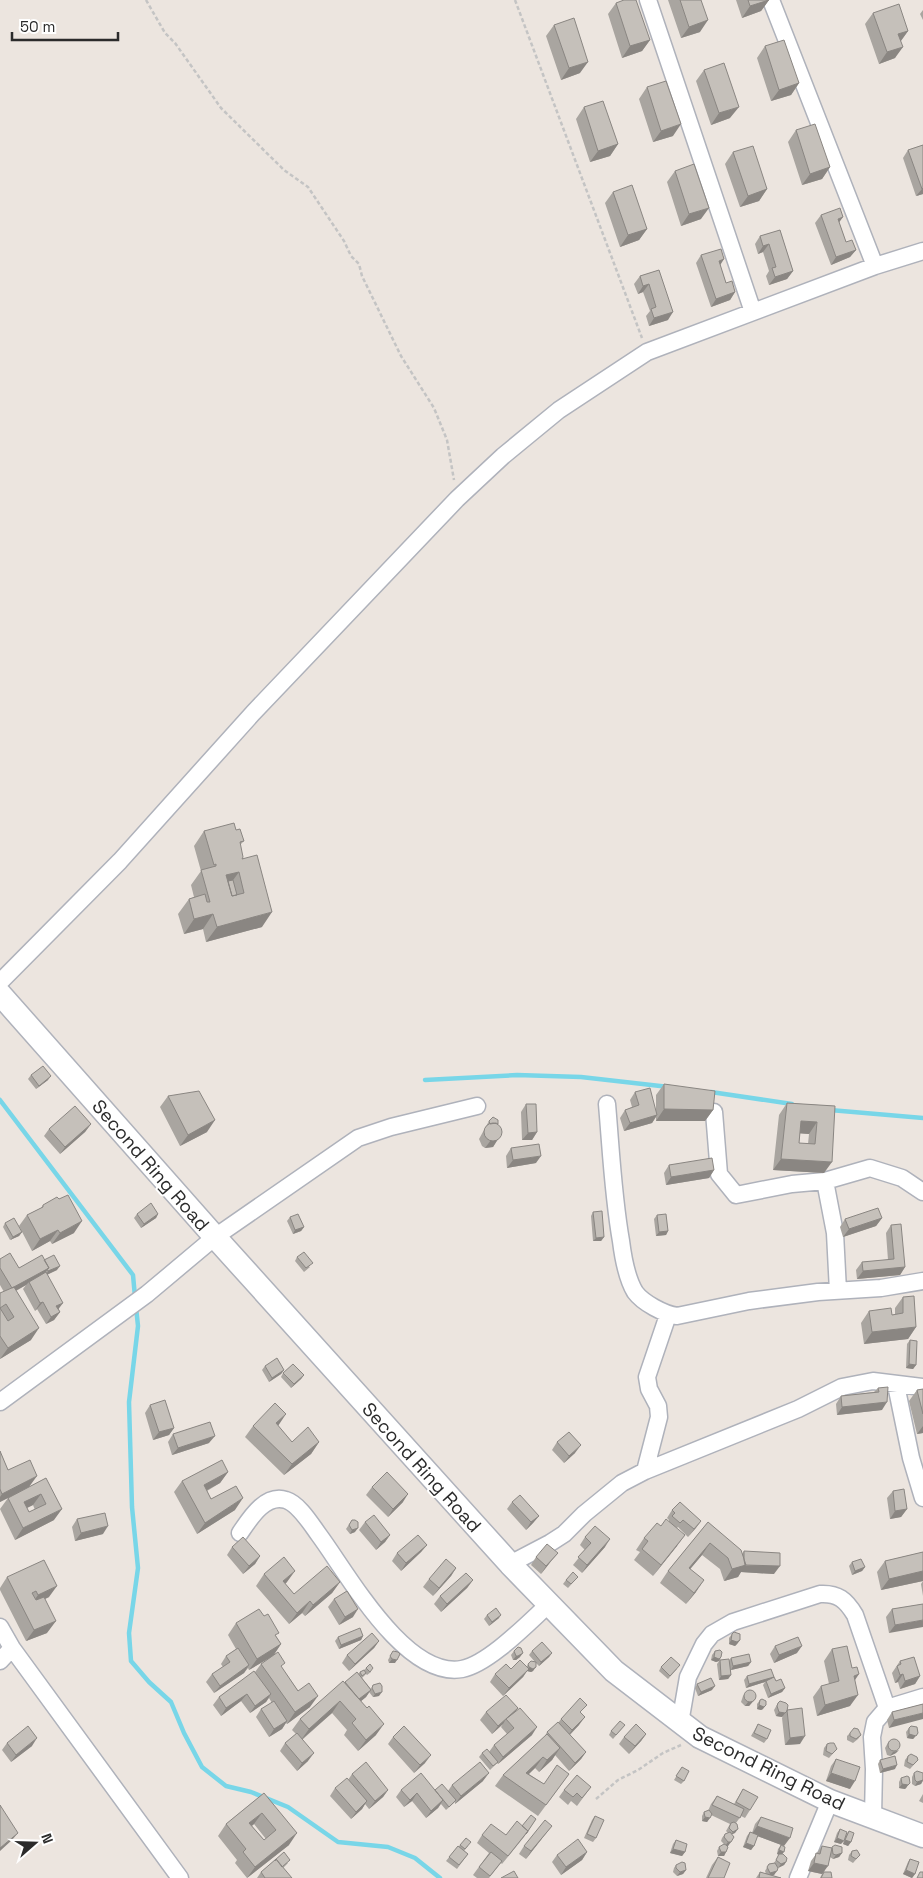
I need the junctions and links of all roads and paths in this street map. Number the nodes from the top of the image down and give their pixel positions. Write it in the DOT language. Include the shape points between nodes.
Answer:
graph roads {
  1 [pos="146,0"];
  2 [pos="515,0"];
  3 [pos="648,0"];
  4 [pos="771,0"];
  5 [pos="923,250"];
  6 [pos="875,266"];
  7 [pos="753,312"];
  8 [pos="647,352"];
  9 [pos="457,499"];
  10 [pos="0,982"];
  11 [pos="0,994"];
  12 [pos="606,1104"];
  13 [pos="477,1106"];
  14 [pos="714,1112"];
  15 [pos="825,1181"];
  16 [pos="923,1192"];
  17 [pos="215,1237"];
  18 [pos="923,1281"];
  19 [pos="838,1291"];
  20 [pos="668,1314"];
  21 [pos="896,1385"];
  22 [pos="923,1387"];
  23 [pos="0,1402"];
  24 [pos="645,1471"];
  25 [pos="923,1498"];
  26 [pos="240,1533"];
  27 [pos="510,1564"];
  28 [pos="549,1604"];
  29 [pos="0,1627"];
  30 [pos="12,1648"];
  31 [pos="0,1661"];
  32 [pos="923,1697"];
  33 [pos="887,1708"];
  34 [pos="680,1723"];
  35 [pos="700,1738"];
  36 [pos="596,1799"];
  37 [pos="830,1801"];
  38 [pos="873,1817"];
  39 [pos="923,1836"];
  40 [pos="180,1878"];
  41 [pos="798,1878"];
  1 -- 9 [label="path" via="165,33 221,108 277,164 308,187 359,264 401,356 434,408 447,440"];
  2 -- 8 [label="path"];
  3 -- 7 [label="street"];
  4 -- 6 [label="street"];
  5 -- 6 [label="street"];
  6 -- 7 [label="street"];
  7 -- 8 [label="street"];
  8 -- 9 [label="street" via="559,410"];
  9 -- 10 [label="street" via="253,713 120,861"];
  11 -- 17 [label="main road, Second Ring Road"];
  12 -- 20 [label="street" via="623,1256 636,1293"];
  13 -- 17 [label="street" via="358,1138"];
  14 -- 15 [label="street" via="719,1174 736,1195"];
  15 -- 16 [label="street" via="870,1168 902,1178"];
  15 -- 19 [label="street" via="835,1233"];
  17 -- 23 [label="street" via="147,1294"];
  17 -- 27 [label="main road, Second Ring Road"];
  18 -- 19 [label="street"];
  19 -- 20 [label="street" via="748,1301 677,1316"];
  20 -- 24 [label="street" via="647,1377 659,1416"];
  21 -- 22 [label="street"];
  21 -- 24 [label="street" via="873,1382 842,1388 798,1410"];
  21 -- 25 [label="street"];
  24 -- 27 [label="street" via="622,1483 557,1539"];
  26 -- 28 [label="street" via="264,1504 286,1500 303,1513 377,1616 403,1646 418,1657 448,1670 480,1661 518,1633"];
  27 -- 28 [label="main road, Second Ring Road"];
  28 -- 34 [label="main road, Second Ring Road" via="614,1671"];
  29 -- 30 [label="street"];
  30 -- 31 [label="street"];
  30 -- 40 [label="street"];
  32 -- 33 [label="street"];
  33 -- 34 [label="street" via="855,1615 848,1603 830,1593 734,1622 712,1634 688,1677"];
  33 -- 38 [label="street" via="875,1722 872,1737"];
  34 -- 35 [label="main road, Second Ring Road"];
  35 -- 36 [label="path" via="663,1753 618,1780"];
  35 -- 37 [label="main road, Second Ring Road"];
  37 -- 38 [label="main road, Second Ring Road"];
  37 -- 41 [label="street"];
  38 -- 39 [label="main road, Second Ring Road"];
}
